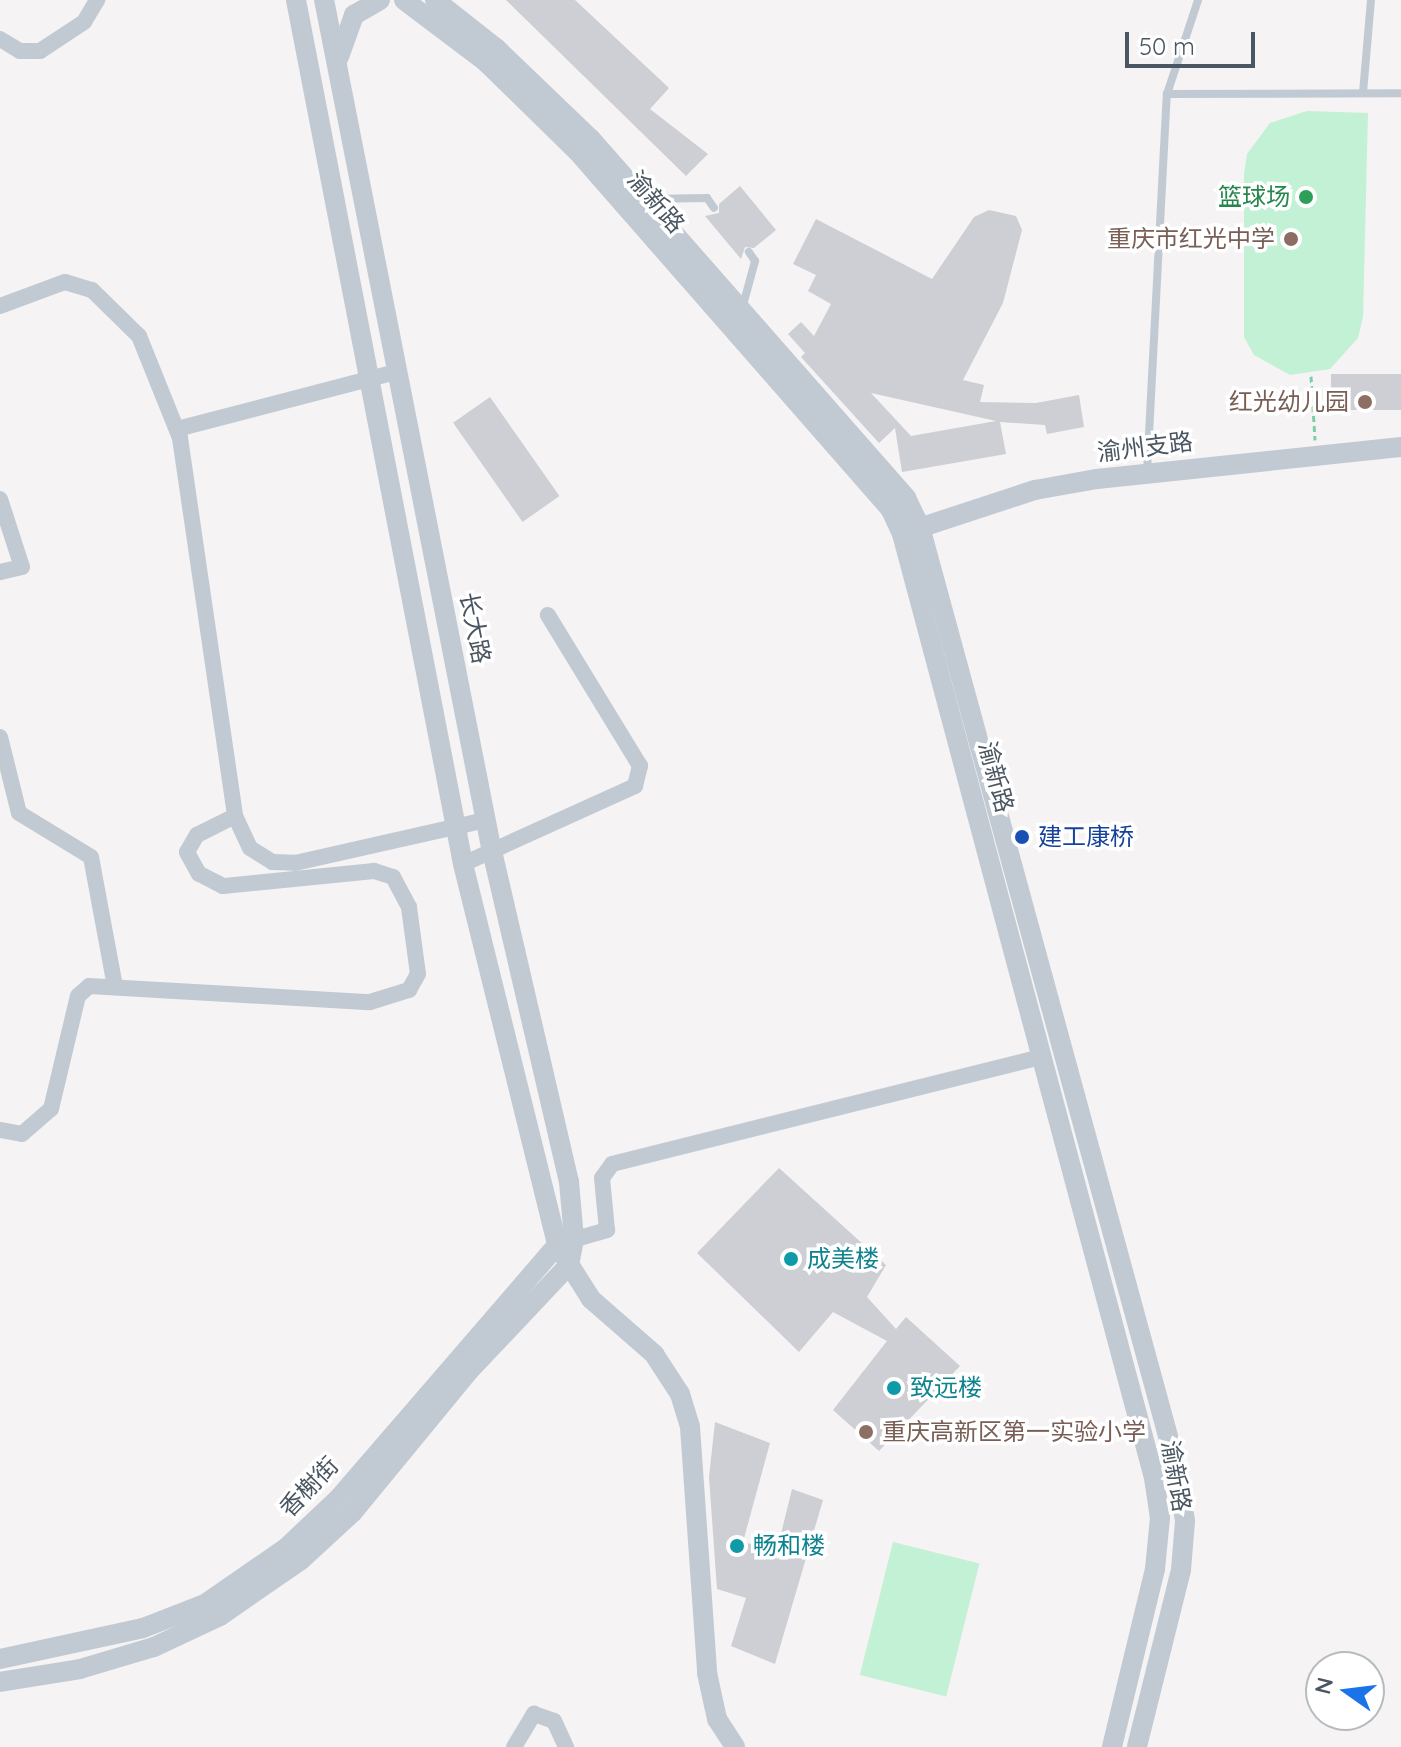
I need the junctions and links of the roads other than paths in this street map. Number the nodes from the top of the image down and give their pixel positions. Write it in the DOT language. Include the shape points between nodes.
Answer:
graph roads {
  1 [pos="97,0"];
  2 [pos="296,0"];
  3 [pos="324,0"];
  4 [pos="383,0"];
  5 [pos="1198,0"];
  6 [pos="1371,0"];
  7 [pos="418,2"];
  8 [pos="0,39"];
  9 [pos="337,65"];
  10 [pos="1363,93"];
  11 [pos="1401,93"];
  12 [pos="1167,94"];
  13 [pos="645,199"];
  14 [pos="714,208"];
  15 [pos="749,252"];
  16 [pos="0,306"];
  17 [pos="741,310"];
  18 [pos="399,371"];
  19 [pos="369,379"];
  20 [pos="177,429"];
  21 [pos="1401,447"];
  22 [pos="1147,472"];
  23 [pos="0,499"];
  24 [pos="911,530"];
  25 [pos="0,572"];
  26 [pos="548,615"];
  27 [pos="0,737"];
  28 [pos="235,816"];
  29 [pos="486,820"];
  30 [pos="455,826"];
  31 [pos="492,852"];
  32 [pos="463,864"];
  33 [pos="115,987"];
  34 [pos="1042,1057"];
  35 [pos="0,1130"];
  36 [pos="566,1242"];
  37 [pos="569,1265"];
  38 [pos="0,1659"];
  39 [pos="0,1682"];
  40 [pos="514,1747"];
  41 [pos="566,1747"];
  42 [pos="735,1747"];
  43 [pos="1112,1747"];
  44 [pos="1137,1747"];
  1 -- 8 [label="street" via="84,22 40,51 20,51"];
  2 -- 19 [label="street"];
  3 -- 9 [label="street, 长大路"];
  4 -- 7 [label="street"];
  4 -- 9 [label="street" via="354,15"];
  5 -- 12 [label="lane"];
  6 -- 10 [label="lane"];
  7 -- 13 [label="street, 渝新路" via="526,76"];
  7 -- 24 [label="street, 渝新路" via="577,151"];
  9 -- 18 [label="street, 长大路"];
  10 -- 11 [label="lane"];
  10 -- 12 [label="lane"];
  12 -- 22 [label="lane"];
  13 -- 14 [label="lane" via="707,198"];
  13 -- 17 [label="street, 渝新路"];
  15 -- 17 [label="lane" via="755,261"];
  16 -- 20 [label="street" via="65,282 92,290 139,336"];
  17 -- 24 [label="street, 渝新路" via="906,498"];
  18 -- 19 [label="street"];
  18 -- 29 [label="street, 长大路"];
  19 -- 20 [label="street"];
  19 -- 30 [label="street"];
  20 -- 28 [label="street"];
  21 -- 22 [label="street, 渝州支路"];
  22 -- 24 [label="street, 渝州支路" via="1035,490"];
  23 -- 25 [label="street" via="22,567"];
  24 -- 34 [label="street, 渝新路"];
  24 -- 44 [label="street, 渝新路" via="1178,1473 1185,1521 1181,1570"];
  26 -- 31 [label="street" via="640,766 635,786"];
  27 -- 33 [label="street" via="19,813 91,857"];
  28 -- 30 [label="street" via="250,848 272,862 295,863"];
  28 -- 33 [label="street" via="197,835 187,852 199,874 223,886 374,871 393,877 409,907 418,974 409,990 370,1002"];
  29 -- 30 [label="street"];
  29 -- 31 [label="street, 长大路"];
  30 -- 32 [label="street"];
  31 -- 32 [label="street"];
  31 -- 36 [label="street, 长大路" via="569,1182"];
  32 -- 36 [label="street"];
  33 -- 35 [label="street" via="89,986 78,996 51,1109 22,1134"];
  34 -- 36 [label="street" via="612,1164 602,1178 607,1230"];
  34 -- 43 [label="street, 渝新路" via="1160,1518 1155,1569"];
  36 -- 37 [label="street"];
  36 -- 38 [label="street, 香榭街" via="338,1499 286,1548 205,1604 143,1628"];
  37 -- 39 [label="street, 香榭街" via="468,1372 353,1512 301,1560 220,1616 154,1647 80,1669"];
  37 -- 42 [label="street" via="591,1299 654,1354 680,1394 690,1427 707,1673 717,1719"];
  40 -- 41 [label="street" via="534,1714 554,1721"];
}
